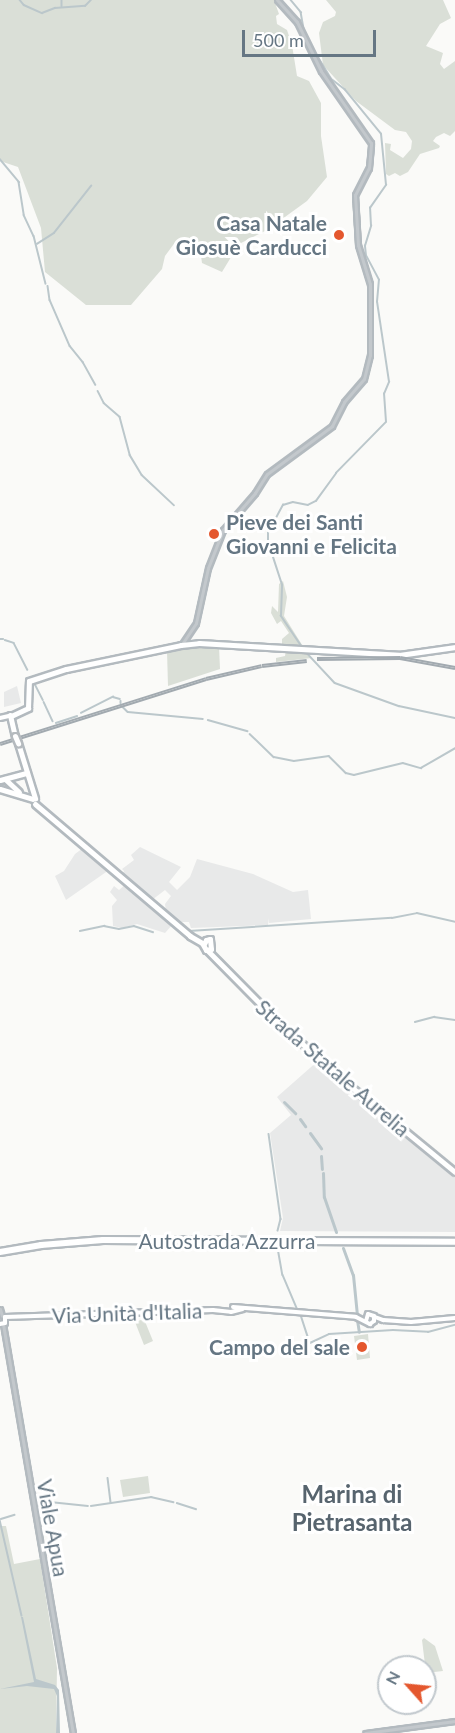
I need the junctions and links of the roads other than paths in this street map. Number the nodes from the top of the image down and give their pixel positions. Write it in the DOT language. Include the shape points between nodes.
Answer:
graph roads {
  1 [pos="277,0"];
  2 [pos="182,645"];
  3 [pos="455,647"];
  4 [pos="10,717"];
  5 [pos="0,718"];
  6 [pos="26,772"];
  7 [pos="3,780"];
  8 [pos="0,789"];
  9 [pos="19,794"];
  10 [pos="34,801"];
  11 [pos="455,1172"];
  12 [pos="455,1240"];
  13 [pos="0,1251"];
  14 [pos="0,1309"];
  15 [pos="367,1315"];
  16 [pos="374,1316"];
  17 [pos="356,1317"];
  18 [pos="455,1318"];
  19 [pos="383,1320"];
  20 [pos="3,1321"];
  21 [pos="366,1321"];
  22 [pos="374,1322"];
  23 [pos="455,1721"];
  24 [pos="73,1733"];
  25 [pos="365,1733"];
  1 -- 2 [label="street" via="297,22 321,71 371,143 369,168 355,195 358,245 370,284 370,356 364,378 332,426 267,474 223,530 208,568 196,623"];
  2 -- 3 [label="main road" via="399,655"];
  2 -- 4 [label="main road" via="66,669 28,682 28,708"];
  4 -- 5 [label="main road"];
  4 -- 6 [label="main road, bridge"];
  6 -- 7 [label="main road"];
  6 -- 10 [label="main road"];
  7 -- 9 [label="main road"];
  8 -- 9 [label="main road"];
  9 -- 10 [label="main road"];
  10 -- 11 [label="main road, Strada Statale Aurelia" via="189,935 205,942 215,959 276,1020 371,1105"];
  12 -- 13 [label="highway, Autostrada Azzurra" via="104,1237 59,1239"];
  14 -- 20 [label="street, Viale Apua"];
  15 -- 16 [label="main road"];
  15 -- 17 [label="main road"];
  15 -- 21 [label="main road"];
  16 -- 19 [label="main road"];
  16 -- 22 [label="main road"];
  17 -- 20 [label="main road, Via Unità d'Italia" via="230,1309"];
  17 -- 21 [label="main road"];
  18 -- 19 [label="main road"];
  19 -- 22 [label="main road"];
  20 -- 24 [label="street, Viale Apua"];
  21 -- 22 [label="main road"];
  23 -- 25 [label="street"];
}
